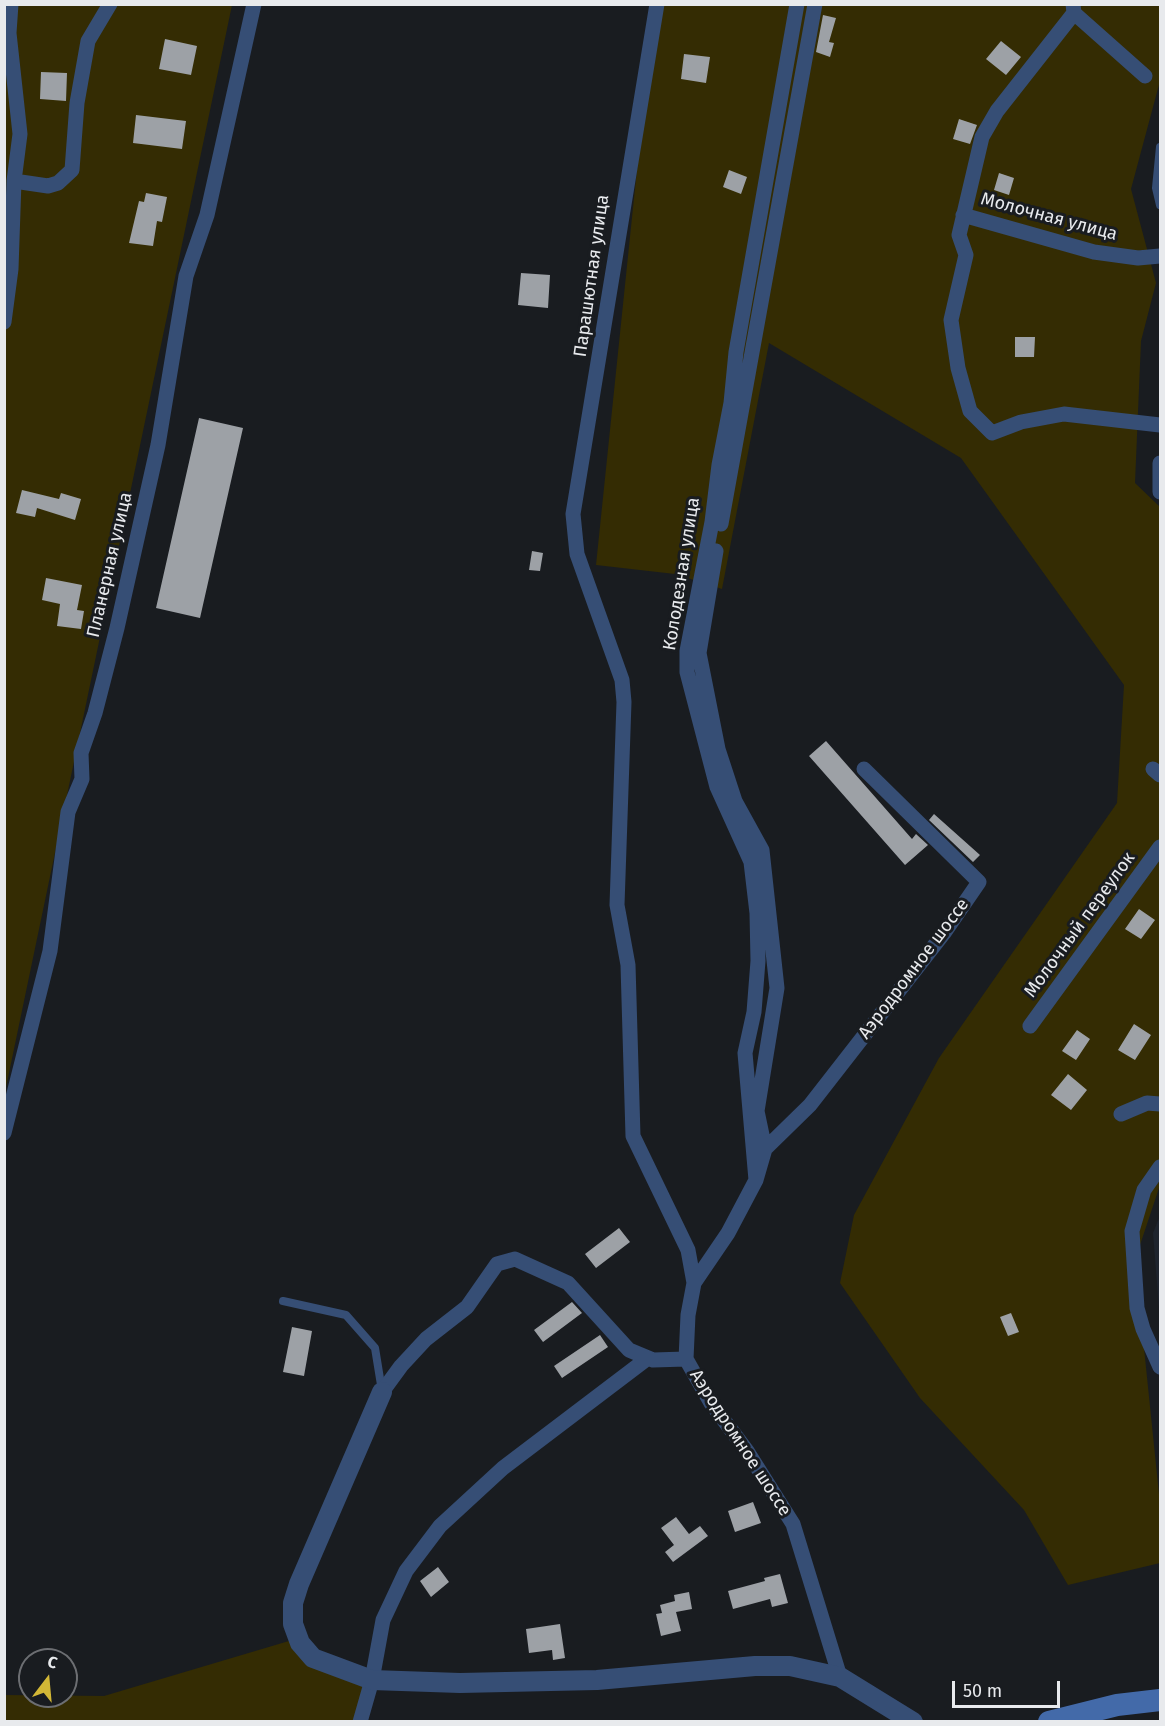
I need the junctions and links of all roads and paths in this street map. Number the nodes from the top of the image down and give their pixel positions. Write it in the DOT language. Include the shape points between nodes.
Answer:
graph roads {
  1 [pos="11,4"];
  2 [pos="110,4"];
  3 [pos="254,4"];
  4 [pos="657,4"];
  5 [pos="797,4"];
  6 [pos="815,4"];
  7 [pos="1073,9"];
  8 [pos="1145,76"];
  9 [pos="1160,147"];
  10 [pos="14,181"];
  11 [pos="1161,205"];
  12 [pos="963,214"];
  13 [pos="1161,256"];
  14 [pos="4,322"];
  15 [pos="1161,425"];
  16 [pos="1161,463"];
  17 [pos="1161,492"];
  18 [pos="864,769"];
  19 [pos="1161,847"];
  20 [pos="762,850"];
  21 [pos="1030,1026"];
  22 [pos="1161,1104"];
  23 [pos="1121,1114"];
  24 [pos="4,1133"];
  25 [pos="765,1149"];
  26 [pos="1161,1167"];
  27 [pos="756,1180"];
  28 [pos="694,1283"];
  29 [pos="283,1302"];
  30 [pos="648,1358"];
  31 [pos="686,1359"];
  32 [pos="1161,1367"];
  33 [pos="382,1392"];
  34 [pos="840,1677"];
  35 [pos="372,1680"];
  36 [pos="1161,1700"];
  37 [pos="360,1722"];
  38 [pos="913,1722"];
  39 [pos="1049,1722"];
  1 -- 10 [label="street" via="9,33 20,134"];
  2 -- 10 [label="street" via="88,41 77,104 72,170 58,183 48,186"];
  3 -- 24 [label="street, Планерная улица" via="207,215 186,276 158,445 117,628 81,753 82,779 68,812 50,951"];
  4 -- 28 [label="street, Парашютная улица" via="573,514 577,554 622,680 617,905 628,965 633,1136 687,1250"];
  5 -- 27 [label="street, Колодезная улица" via="736,352 712,522 687,651 687,672 717,787 753,872 758,961 754,1012 745,1053"];
  6 -- 20 [label="street, Колодезная улица" via="699,653 718,748 735,801"];
  7 -- 8 [label="street, Молочная улица"];
  7 -- 12 [label="street, Молочная улица" via="982,137"];
  9 -- 11 [label="lane" via="1156,188"];
  10 -- 14 [label="street" via="11,269"];
  12 -- 13 [label="street, Молочная улица" via="1094,252 1138,258"];
  12 -- 15 [label="street, Молочная улица" via="959,235 966,255 951,320 970,411 992,433 1021,422 1064,414"];
  16 -- 17 [label="street"];
  18 -- 25 [label="street, Аэродромное шоссе" via="979,882 810,1105"];
  19 -- 21 [label="street, Молочный переулок"];
  20 -- 25 [label="street, Аэродромное шоссе" via="777,988 757,1112"];
  22 -- 23 [label="street" via="1147,1103"];
  25 -- 27 [label="street, Аэродромное шоссе"];
  26 -- 32 [label="street" via="1144,1190 1132,1231 1137,1308"];
  27 -- 28 [label="street, Аэродромное шоссе" via="728,1233"];
  28 -- 31 [label="street, Аэродромное шоссе"];
  29 -- 33 [label="lane" via="346,1315 375,1348"];
  30 -- 31 [label="street"];
  30 -- 33 [label="street" via="628,1350 568,1283 515,1259 497,1264 467,1307 426,1339"];
  30 -- 35 [label="street" via="503,1468 441,1526 406,1571 383,1620"];
  31 -- 34 [label="street, Аэродромное шоссе" via="793,1524"];
  33 -- 35 [label="street" via="293,1603 293,1623 300,1642 313,1658"];
  34 -- 35 [label="street" via="790,1666 755,1666 597,1680"];
  34 -- 38 [label="street"];
  35 -- 37 [label="street"];
  36 -- 39 [label="main road" via="1117,1704"];
}
